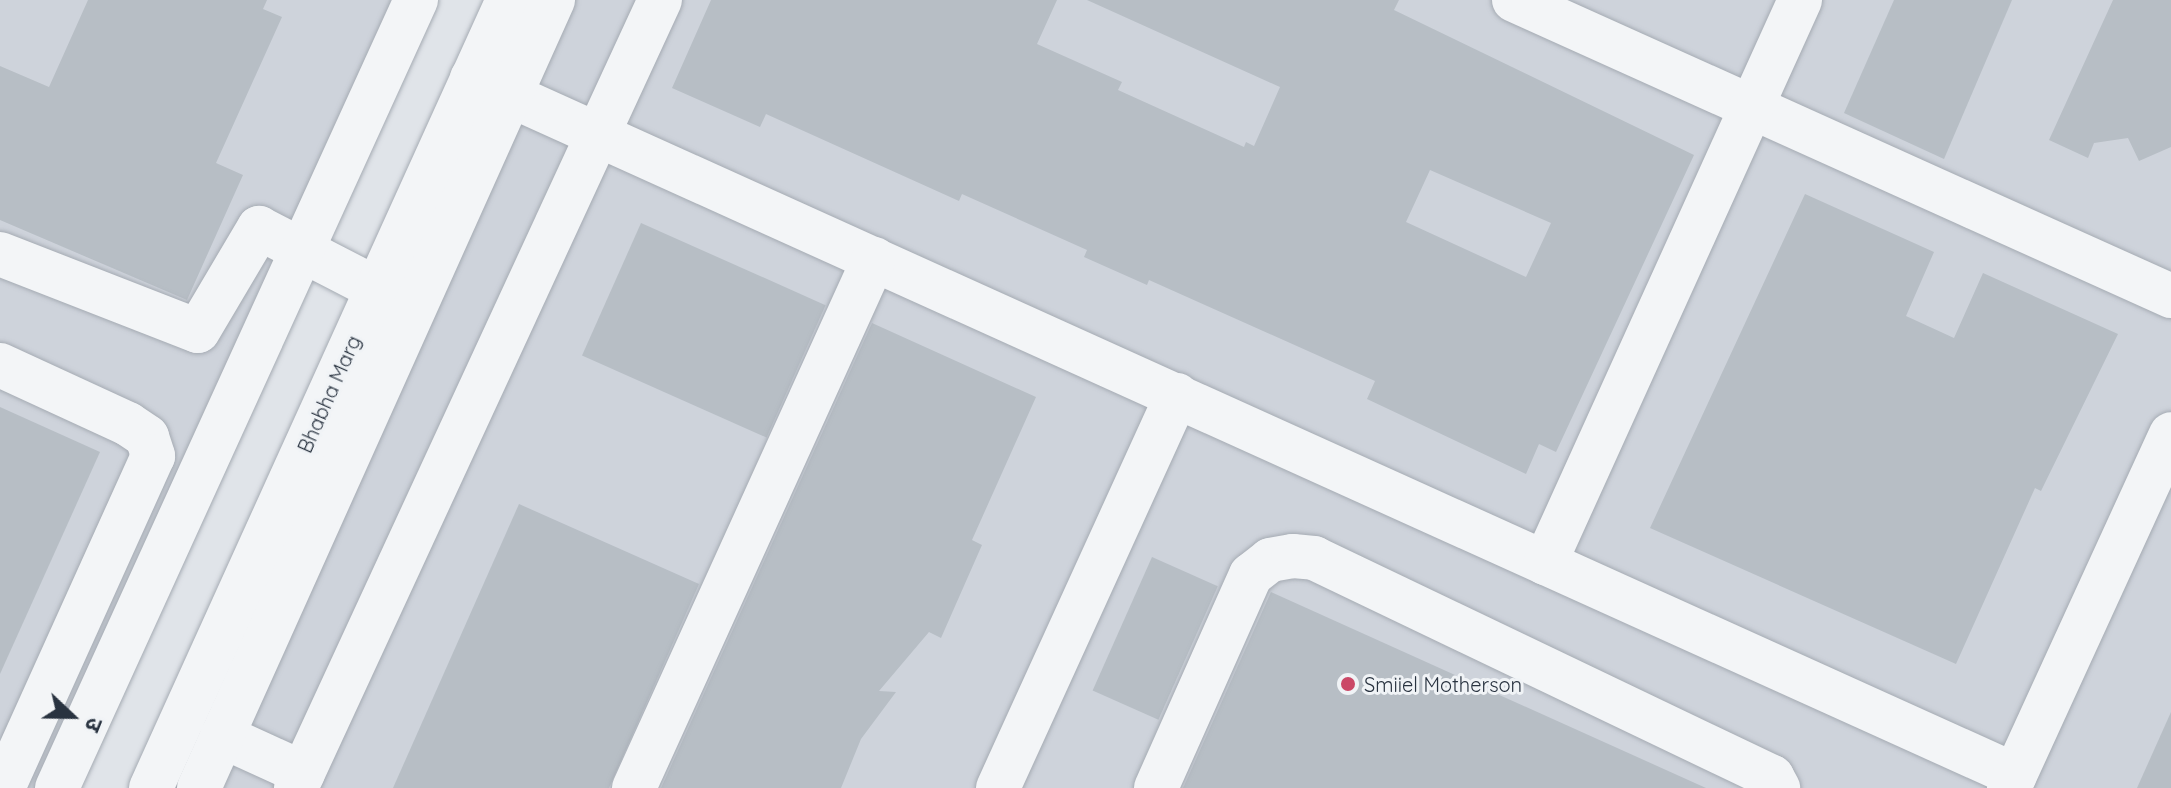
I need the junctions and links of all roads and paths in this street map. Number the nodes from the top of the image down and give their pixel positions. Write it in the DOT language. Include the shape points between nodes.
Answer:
graph roads {
  1 [pos="416,0"];
  2 [pos="508,0"];
  3 [pos="553,0"];
  4 [pos="660,0"];
  5 [pos="1514,0"];
  6 [pos="1800,0"];
  7 [pos="491,87"];
  8 [pos="1752,107"];
  9 [pos="598,135"];
  10 [pos="301,252"];
  11 [pos="0,254"];
  12 [pos="874,259"];
  13 [pos="377,289"];
  14 [pos="2171,296"];
  15 [pos="0,365"];
  16 [pos="1177,395"];
  17 [pos="2171,434"];
  18 [pos="1545,563"];
  19 [pos="104,569"];
  20 [pos="148,589"];
  21 [pos="222,736"];
  22 [pos="299,780"];
  23 [pos="2012,782"];
  24 [pos="3,788"];
  25 [pos="57,788"];
  26 [pos="151,788"];
  27 [pos="199,788"];
  28 [pos="634,788"];
  29 [pos="998,788"];
  30 [pos="1156,788"];
  31 [pos="1778,788"];
  1 -- 10 [label="street"];
  2 -- 7 [label="street, Bhabha Marg"];
  3 -- 7 [label="street, Bhabha Marg"];
  4 -- 9 [label="street"];
  5 -- 8 [label="street"];
  6 -- 8 [label="street"];
  7 -- 9 [label="street"];
  7 -- 13 [label="street, Bhabha Marg"];
  7 -- 21 [label="street, Bhabha Marg"];
  8 -- 14 [label="street"];
  8 -- 18 [label="street"];
  9 -- 12 [label="street"];
  9 -- 22 [label="street"];
  10 -- 11 [label="street" via="259,228 198,331"];
  10 -- 13 [label="street"];
  10 -- 20 [label="street"];
  12 -- 16 [label="street"];
  12 -- 28 [label="street"];
  13 -- 26 [label="street, Bhabha Marg"];
  15 -- 19 [label="street" via="147,437 153,456"];
  16 -- 18 [label="street"];
  16 -- 29 [label="street"];
  17 -- 23 [label="street"];
  18 -- 23 [label="street"];
  19 -- 20 [label="street"];
  19 -- 24 [label="street"];
  20 -- 25 [label="street"];
  21 -- 22 [label="street"];
  21 -- 27 [label="street, Bhabha Marg"];
  30 -- 31 [label="street" via="1251,575 1270,560 1293,556 1314,558 1744,763 1772,777"];
}
